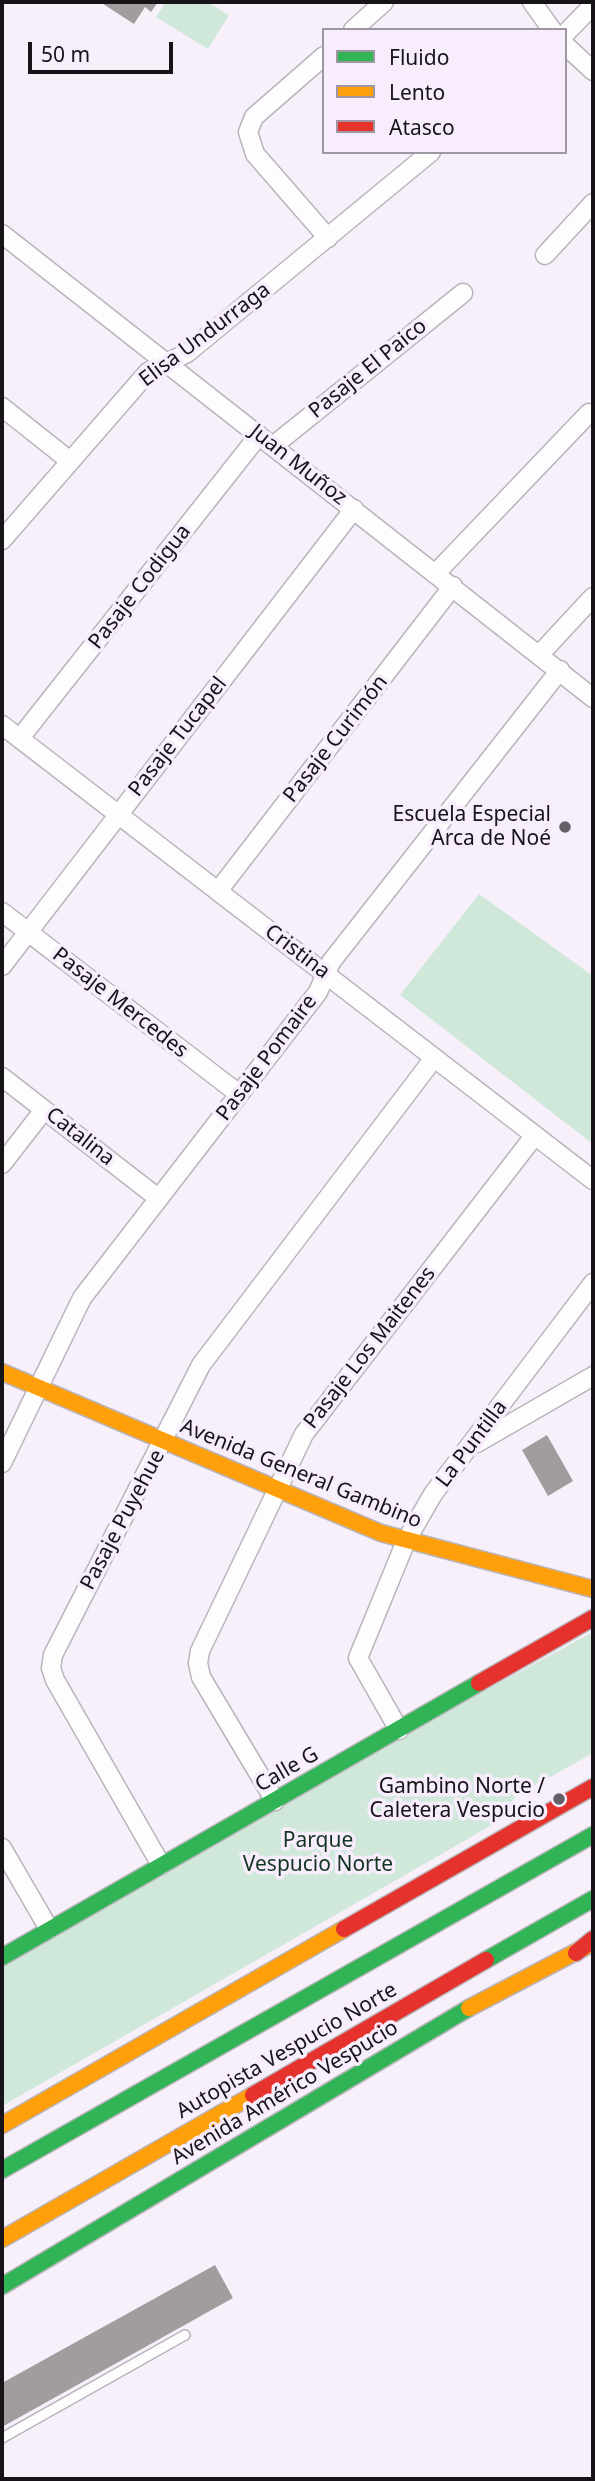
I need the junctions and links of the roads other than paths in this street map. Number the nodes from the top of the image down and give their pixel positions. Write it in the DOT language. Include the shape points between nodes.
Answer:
graph roads {
  1 [pos="384,2"];
  2 [pos="533,2"];
  3 [pos="593,5"];
  4 [pos="355,28"];
  5 [pos="551,28"];
  6 [pos="567,32"];
  7 [pos="567,47"];
  8 [pos="322,57"];
  9 [pos="593,71"];
  10 [pos="429,154"];
  11 [pos="593,202"];
  12 [pos="2,234"];
  13 [pos="328,238"];
  14 [pos="545,255"];
  15 [pos="463,293"];
  16 [pos="167,363"];
  17 [pos="2,407"];
  18 [pos="589,413"];
  19 [pos="266,440"];
  20 [pos="70,461"];
  21 [pos="354,509"];
  22 [pos="2,540"];
  23 [pos="436,573"];
  24 [pos="453,586"];
  25 [pos="593,597"];
  26 [pos="540,654"];
  27 [pos="560,670"];
  28 [pos="593,698"];
  29 [pos="2,724"];
  30 [pos="20,738"];
  31 [pos="118,814"];
  32 [pos="218,891"];
  33 [pos="2,912"];
  34 [pos="28,932"];
  35 [pos="2,966"];
  36 [pos="326,974"];
  37 [pos="434,1058"];
  38 [pos="2,1077"];
  39 [pos="239,1094"];
  40 [pos="44,1110"];
  41 [pos="535,1135"];
  42 [pos="2,1164"];
  43 [pos="593,1180"];
  44 [pos="158,1198"];
  45 [pos="593,1283"];
  46 [pos="2,1372"];
  47 [pos="593,1376"];
  48 [pos="39,1388"];
  49 [pos="165,1441"];
  50 [pos="468,1448"];
  51 [pos="2,1463"];
  52 [pos="278,1489"];
  53 [pos="406,1541"];
  54 [pos="593,1589"];
  55 [pos="593,1618"];
  56 [pos="399,1730"];
  57 [pos="593,1787"];
  58 [pos="275,1801"];
  59 [pos="593,1835"];
  60 [pos="2,1849"];
  61 [pos="162,1865"];
  62 [pos="593,1899"];
  63 [pos="49,1929"];
  64 [pos="593,1941"];
  65 [pos="2,1957"];
  66 [pos="2,2125"];
  67 [pos="2,2170"];
  68 [pos="2,2239"];
  69 [pos="2,2286"];
  70 [pos="185,2335"];
  71 [pos="2,2438"];
  1 -- 4 [label="street"];
  2 -- 5 [label="street"];
  3 -- 6 [label="street"];
  7 -- 9 [label="street"];
  8 -- 13 [label="street" via="254,117 248,132 255,154"];
  10 -- 13 [label="street, Elisa Undurraga"];
  11 -- 14 [label="street"];
  12 -- 16 [label="street, Juan Muñoz"];
  13 -- 16 [label="street, Elisa Undurraga" via="187,353"];
  15 -- 19 [label="street, Pasaje El Paico"];
  16 -- 19 [label="street, Juan Muñoz"];
  16 -- 20 [label="street, Elisa Undurraga" via="148,372"];
  17 -- 20 [label="street"];
  18 -- 23 [label="street"];
  19 -- 21 [label="street, Juan Muñoz"];
  19 -- 30 [label="street, Pasaje Codigua"];
  20 -- 22 [label="street, Elisa Undurraga"];
  21 -- 23 [label="street, Juan Muñoz"];
  21 -- 31 [label="street, Pasaje Tucapel"];
  23 -- 24 [label="street, Juan Muñoz"];
  24 -- 26 [label="street, Juan Muñoz"];
  24 -- 32 [label="street, Pasaje Curimón"];
  25 -- 26 [label="street"];
  26 -- 27 [label="street, Juan Muñoz"];
  27 -- 28 [label="street, Juan Muñoz"];
  27 -- 36 [label="street, Pasaje Pomaire"];
  29 -- 30 [label="street, Cristina"];
  30 -- 31 [label="street, Cristina"];
  31 -- 32 [label="street, Cristina"];
  31 -- 34 [label="street, Pasaje Tucapel"];
  32 -- 36 [label="street, Cristina"];
  33 -- 34 [label="street, Pasaje Mercedes"];
  34 -- 35 [label="street, Pasaje Tucapel"];
  34 -- 39 [label="street, Pasaje Mercedes"];
  36 -- 37 [label="street, Cristina"];
  36 -- 39 [label="street, Pasaje Pomaire"];
  37 -- 41 [label="street, Cristina"];
  37 -- 49 [label="street, Pasaje Puyehue" via="214,1347 189,1387"];
  38 -- 40 [label="street, Catalina"];
  39 -- 44 [label="street, Pasaje Pomaire"];
  40 -- 42 [label="street"];
  40 -- 44 [label="street, Catalina"];
  41 -- 43 [label="street, Cristina"];
  41 -- 52 [label="street, Pasaje Los Maitenes" via="311,1424"];
  44 -- 48 [label="street, Pasaje Pomaire" via="82,1298"];
  45 -- 50 [label="street, La Puntilla"];
  46 -- 48 [label="main road, Avenida General Gambino"];
  47 -- 50 [label="street"];
  48 -- 49 [label="main road, Avenida General Gambino"];
  48 -- 51 [label="street, Pasaje Pomaire"];
  49 -- 52 [label="main road, Avenida General Gambino"];
  49 -- 61 [label="street, Pasaje Puyehue" via="53,1655 51,1668"];
  50 -- 53 [label="street, La Puntilla" via="433,1494"];
  52 -- 53 [label="main road, Avenida General Gambino"];
  52 -- 58 [label="street, Pasaje Los Maitenes" via="198,1663 201,1677"];
  53 -- 54 [label="main road, Avenida General Gambino"];
  53 -- 56 [label="street, La Puntilla" via="358,1658"];
  55 -- 56 [label="main road, Calle G"];
  56 -- 58 [label="main road, Calle G"];
  57 -- 66 [label="main road"];
  58 -- 61 [label="main road, Calle G"];
  59 -- 67 [label="main road, Autopista Vespucio Norte"];
  60 -- 63 [label="street"];
  61 -- 63 [label="main road, Calle G"];
  62 -- 68 [label="main road, Autopista Vespucio Norte"];
  63 -- 65 [label="main road, Calle G"];
  64 -- 69 [label="main road, Avenida Américo Vespucio" via="506,1986"];
  70 -- 71 [label="lane"];
}
